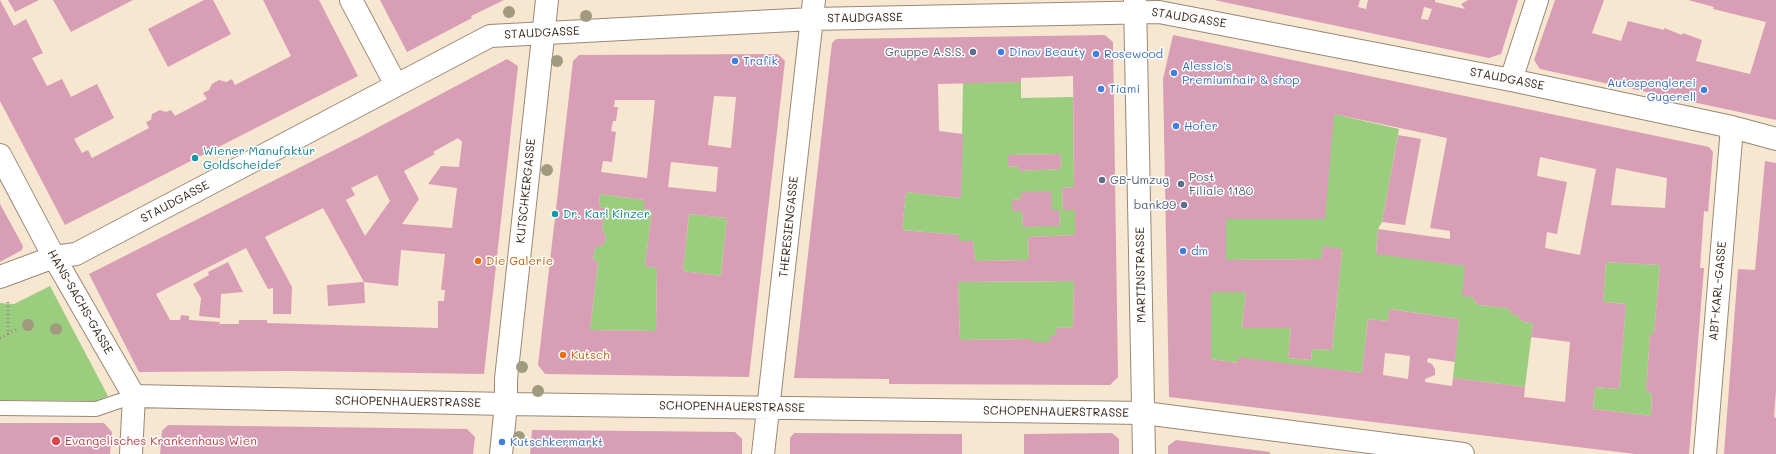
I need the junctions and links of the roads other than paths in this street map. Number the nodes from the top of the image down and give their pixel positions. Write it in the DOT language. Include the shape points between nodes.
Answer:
graph roads {
  1 [pos="351,0"];
  2 [pos="547,0"];
  3 [pos="1537,0"];
  4 [pos="1136,6"];
  5 [pos="813,10"];
  6 [pos="543,32"];
  7 [pos="1512,80"];
  8 [pos="396,85"];
  9 [pos="1732,127"];
  10 [pos="1776,139"];
  11 [pos="0,155"];
  12 [pos="54,257"];
  13 [pos="4,286"];
  14 [pos="134,396"];
  15 [pos="506,404"];
  16 [pos="0,408"];
  17 [pos="768,408"];
  18 [pos="1144,413"];
  19 [pos="131,454"];
  20 [pos="501,454"];
  21 [pos="763,454"];
  22 [pos="1144,454"];
  23 [pos="1463,454"];
  24 [pos="1705,454"];
  1 -- 8 [label="street"];
  2 -- 6 [label="street, KUTSCHKERGASSE"];
  3 -- 7 [label="street"];
  4 -- 5 [label="street, STAUDGASSE"];
  4 -- 7 [label="street, STAUDGASSE"];
  4 -- 18 [label="street, MARTINSTRASSE"];
  5 -- 6 [label="street, STAUDGASSE"];
  5 -- 17 [label="street, THERESIENGASSE"];
  6 -- 8 [label="street, STAUDGASSE" via="490,36"];
  6 -- 15 [label="street, KUTSCHKERGASSE" via="506,379"];
  7 -- 9 [label="street, STAUDGASSE"];
  8 -- 12 [label="street, STAUDGASSE" via="76,254"];
  9 -- 10 [label="street, STAUDGASSE"];
  9 -- 24 [label="street, ABT-KARL-GASSE"];
  11 -- 12 [label="street, HANS-SACHS-GASSE"];
  12 -- 13 [label="street, STAUDGASSE"];
  12 -- 14 [label="street, HANS-SACHS-GASSE"];
  14 -- 15 [label="street, SCHOPENHAUERSTRASSE"];
  14 -- 16 [label="lane, SCHOPENHAUERSTRASSE" via="96,410"];
  14 -- 19 [label="street"];
  15 -- 17 [label="street, SCHOPENHAUERSTRASSE"];
  15 -- 20 [label="street, KUTSCHKERGASSE"];
  17 -- 18 [label="street, SCHOPENHAUERSTRASSE"];
  17 -- 21 [label="street, THERESIENGASSE"];
  18 -- 22 [label="street, MARTINSTRASSE"];
  18 -- 23 [label="street, SCHOPENHAUERSTRASSE"];
}
